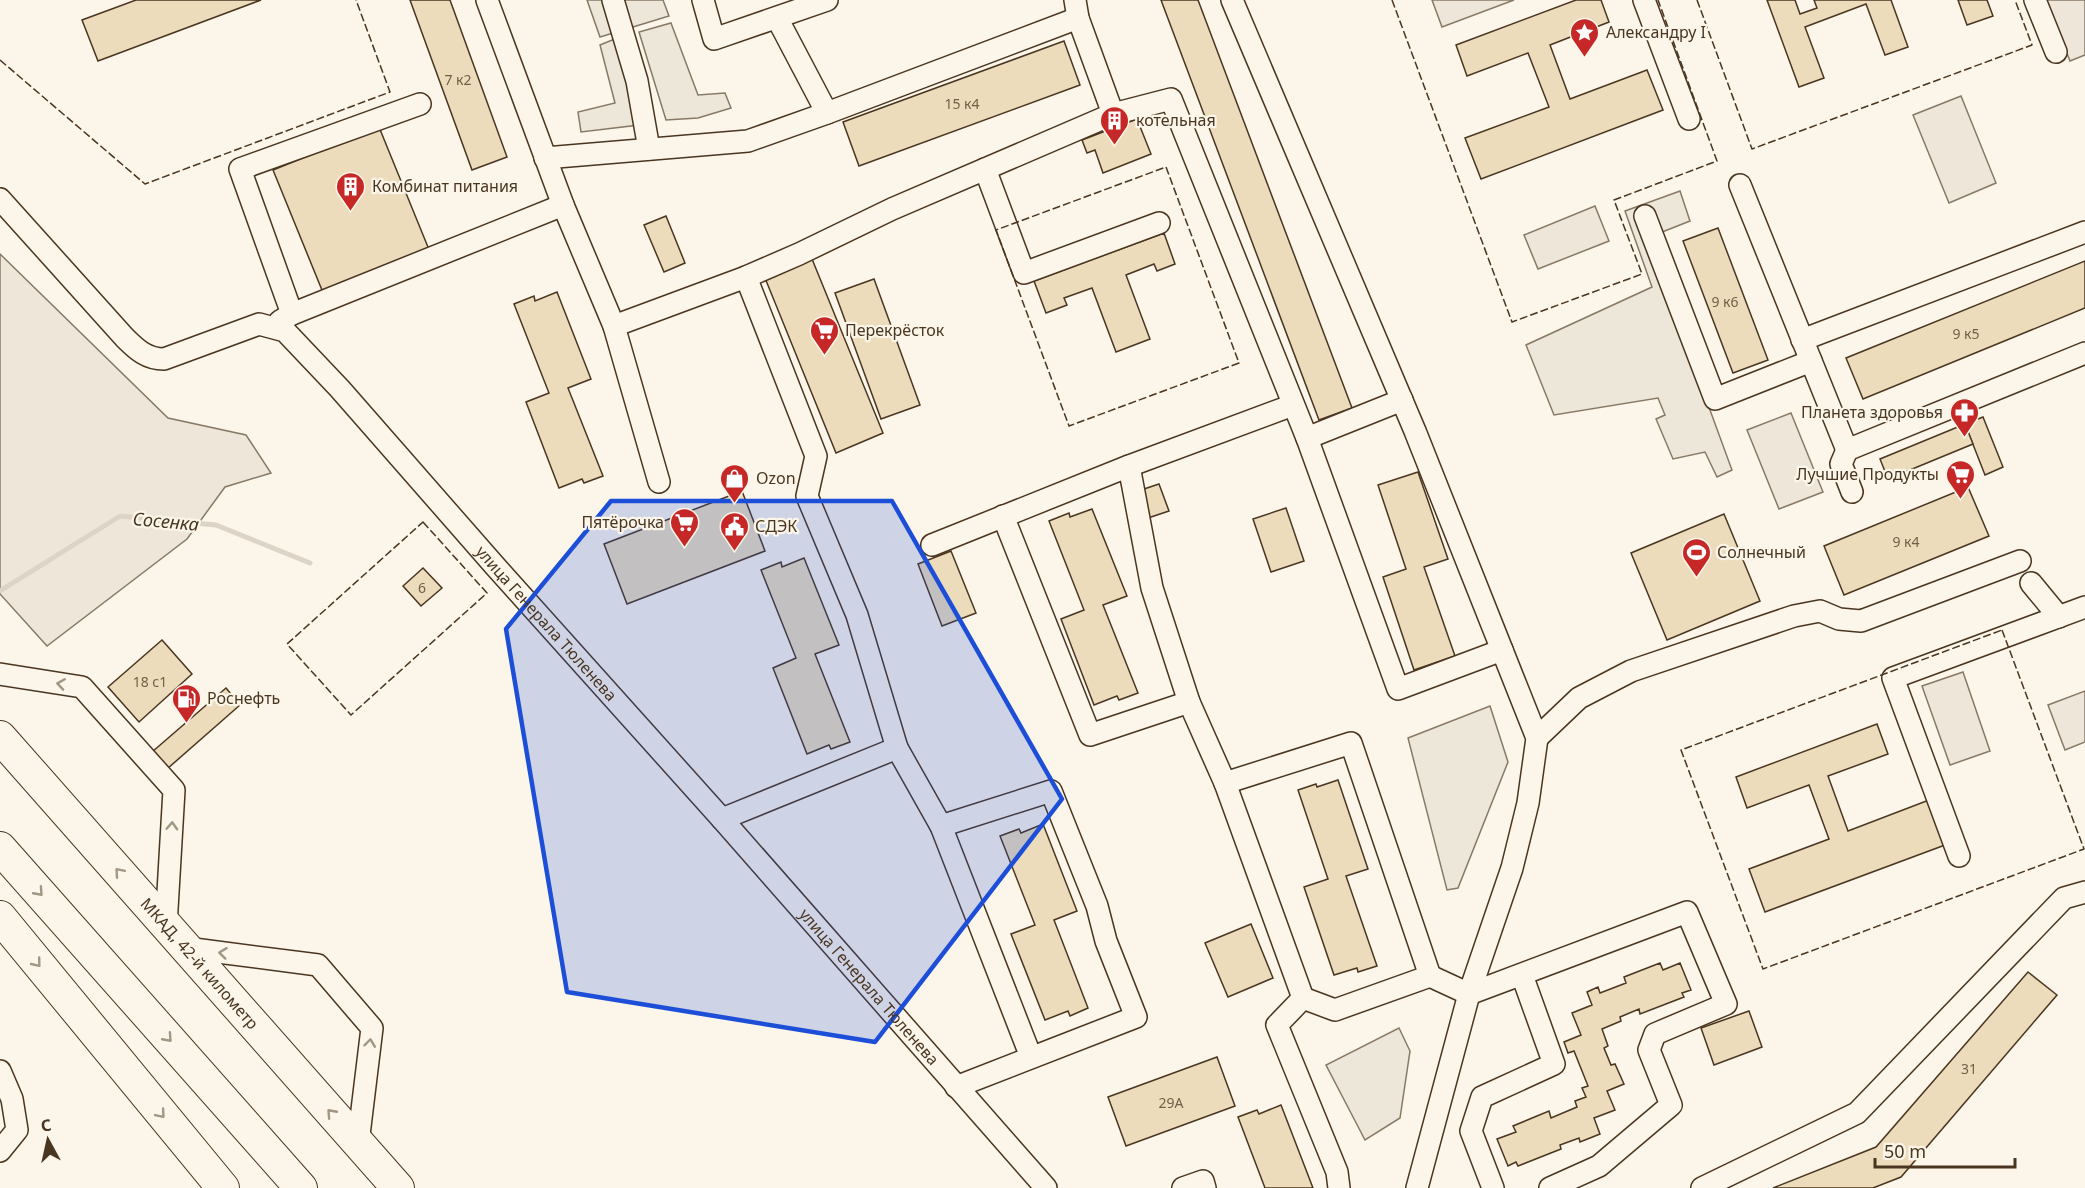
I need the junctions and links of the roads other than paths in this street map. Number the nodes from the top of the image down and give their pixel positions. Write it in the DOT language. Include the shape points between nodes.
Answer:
graph roads {
  1 [pos="488,0"];
  2 [pos="613,0"];
  3 [pos="703,0"];
  4 [pos="827,0"];
  5 [pos="1232,0"];
  6 [pos="1644,0"];
  7 [pos="2035,0"];
  8 [pos="1077,9"];
  9 [pos="777,18"];
  10 [pos="2056,52"];
  11 [pos="420,104"];
  12 [pos="827,113"];
  13 [pos="1113,114"];
  14 [pos="1689,119"];
  15 [pos="649,149"];
  16 [pos="546,158"];
  17 [pos="985,169"];
  18 [pos="1740,185"];
  19 [pos="0,199"];
  20 [pos="563,205"];
  21 [pos="1645,216"];
  22 [pos="1159,223"];
  23 [pos="2085,232"];
  24 [pos="746,277"];
  25 [pos="292,314"];
  26 [pos="271,326"];
  27 [pos="614,326"];
  28 [pos="1802,340"];
  29 [pos="2085,353"];
  30 [pos="1811,361"];
  31 [pos="1402,400"];
  32 [pos="1293,405"];
  33 [pos="1307,438"];
  34 [pos="1847,450"];
  35 [pos="1129,466"];
  36 [pos="659,482"];
  37 [pos="1852,492"];
  38 [pos="1003,516"];
  39 [pos="932,545"];
  40 [pos="2020,561"];
  41 [pos="2031,583"];
  42 [pos="2085,607"];
  43 [pos="2058,616"];
  44 [pos="1502,650"];
  45 [pos="0,674"];
  46 [pos="1190,702"];
  47 [pos="0,737"];
  48 [pos="1537,738"];
  49 [pos="897,748"];
  50 [pos="1225,783"];
  51 [pos="722,819"];
  52 [pos="941,826"];
  53 [pos="0,848"];
  54 [pos="1959,856"];
  55 [pos="2085,892"];
  56 [pos="0,917"];
  57 [pos="176,937"];
  58 [pos="1522,975"];
  59 [pos="1431,976"];
  60 [pos="1469,994"];
  61 [pos="1303,998"];
  62 [pos="1031,1057"];
  63 [pos="0,1071"];
  64 [pos="956,1086"];
  65 [pos="358,1143"];
  66 [pos="0,1151"];
  67 [pos="223,1188"];
  68 [pos="301,1188"];
  69 [pos="398,1188"];
  70 [pos="1046,1188"];
  71 [pos="1183,1188"];
  72 [pos="1205,1188"];
  73 [pos="1339,1188"];
  74 [pos="1417,1188"];
  75 [pos="1493,1188"];
  76 [pos="1550,1188"];
  77 [pos="1702,1188"];
  1 -- 16 [label="street"];
  2 -- 15 [label="street" via="637,81"];
  3 -- 9 [label="street" via="714,39"];
  4 -- 9 [label="street"];
  5 -- 31 [label="street"];
  6 -- 14 [label="street"];
  7 -- 10 [label="street"];
  8 -- 12 [label="street"];
  8 -- 13 [label="street"];
  9 -- 12 [label="street"];
  11 -- 25 [label="street" via="240,169"];
  12 -- 15 [label="street" via="748,141"];
  13 -- 17 [label="street"];
  13 -- 32 [label="street" via="1171,99"];
  15 -- 16 [label="street"];
  16 -- 20 [label="street"];
  17 -- 22 [label="street" via="1024,273"];
  17 -- 24 [label="street"];
  18 -- 28 [label="street"];
  19 -- 26 [label="street" via="125,338 153,359 164,359 259,324"];
  20 -- 25 [label="street"];
  20 -- 27 [label="street"];
  21 -- 30 [label="street" via="1715,399"];
  23 -- 28 [label="street"];
  24 -- 27 [label="street"];
  24 -- 49 [label="street" via="816,456 807,496 857,615"];
  25 -- 26 [label="street"];
  26 -- 51 [label="street, улица Генерала Тюленева" via="285,331 340,389"];
  27 -- 36 [label="street"];
  28 -- 30 [label="street"];
  29 -- 34 [label="street"];
  30 -- 34 [label="street"];
  31 -- 33 [label="street"];
  31 -- 44 [label="street"];
  32 -- 33 [label="street"];
  32 -- 35 [label="street"];
  33 -- 44 [label="street" via="1398,689"];
  34 -- 37 [label="street" via="1841,464"];
  35 -- 38 [label="street"];
  35 -- 46 [label="street" via="1152,588"];
  38 -- 39 [label="street"];
  38 -- 46 [label="street" via="1090,735"];
  40 -- 48 [label="street" via="1862,621 1839,620 1820,611 1794,616 1635,669 1579,698"];
  41 -- 43 [label="street"];
  42 -- 43 [label="street"];
  43 -- 54 [label="street" via="1893,678"];
  44 -- 48 [label="street"];
  57 -- 45 [label="street, one-way" via="174,790 82,687"];
  46 -- 50 [label="street"];
  57 -- 47 [label="highway, МКАД, 42-й километр, one-way"];
  48 -- 60 [label="street" via="1528,803 1512,868"];
  49 -- 51 [label="street"];
  49 -- 52 [label="street"];
  50 -- 59 [label="street" via="1351,743"];
  50 -- 61 [label="street"];
  51 -- 64 [label="street, улица Генерала Тюленева"];
  52 -- 62 [label="street"];
  52 -- 62 [label="street" via="1051,791 1097,906 1106,941 1136,1017"];
  53 -- 68 [label="highway, one-way"];
  55 -- 77 [label="street" via="2064,897 1857,1113"];
  56 -- 67 [label="highway, one-way"];
  65 -- 57 [label="highway, МКАД, 42-й километр, one-way"];
  65 -- 57 [label="street, one-way" via="372,1028 318,965"];
  58 -- 60 [label="street"];
  58 -- 75 [label="street" via="1554,1064 1482,1096 1471,1131"];
  58 -- 76 [label="street" via="1687,912 1726,1004 1655,1034 1649,1050 1671,1106 1599,1166"];
  59 -- 60 [label="street"];
  59 -- 61 [label="street" via="1335,1010"];
  60 -- 74 [label="street"];
  61 -- 73 [label="street" via="1277,1025 1337,1172"];
  62 -- 64 [label="street"];
  63 -- 66 [label="street" via="12,1100 17,1130"];
  64 -- 70 [label="street, улица Генерала Тюленева"];
  65 -- 69 [label="highway, МКАД, 42-й километр"];
  71 -- 72 [label="street" via="1203,1181"];
}
